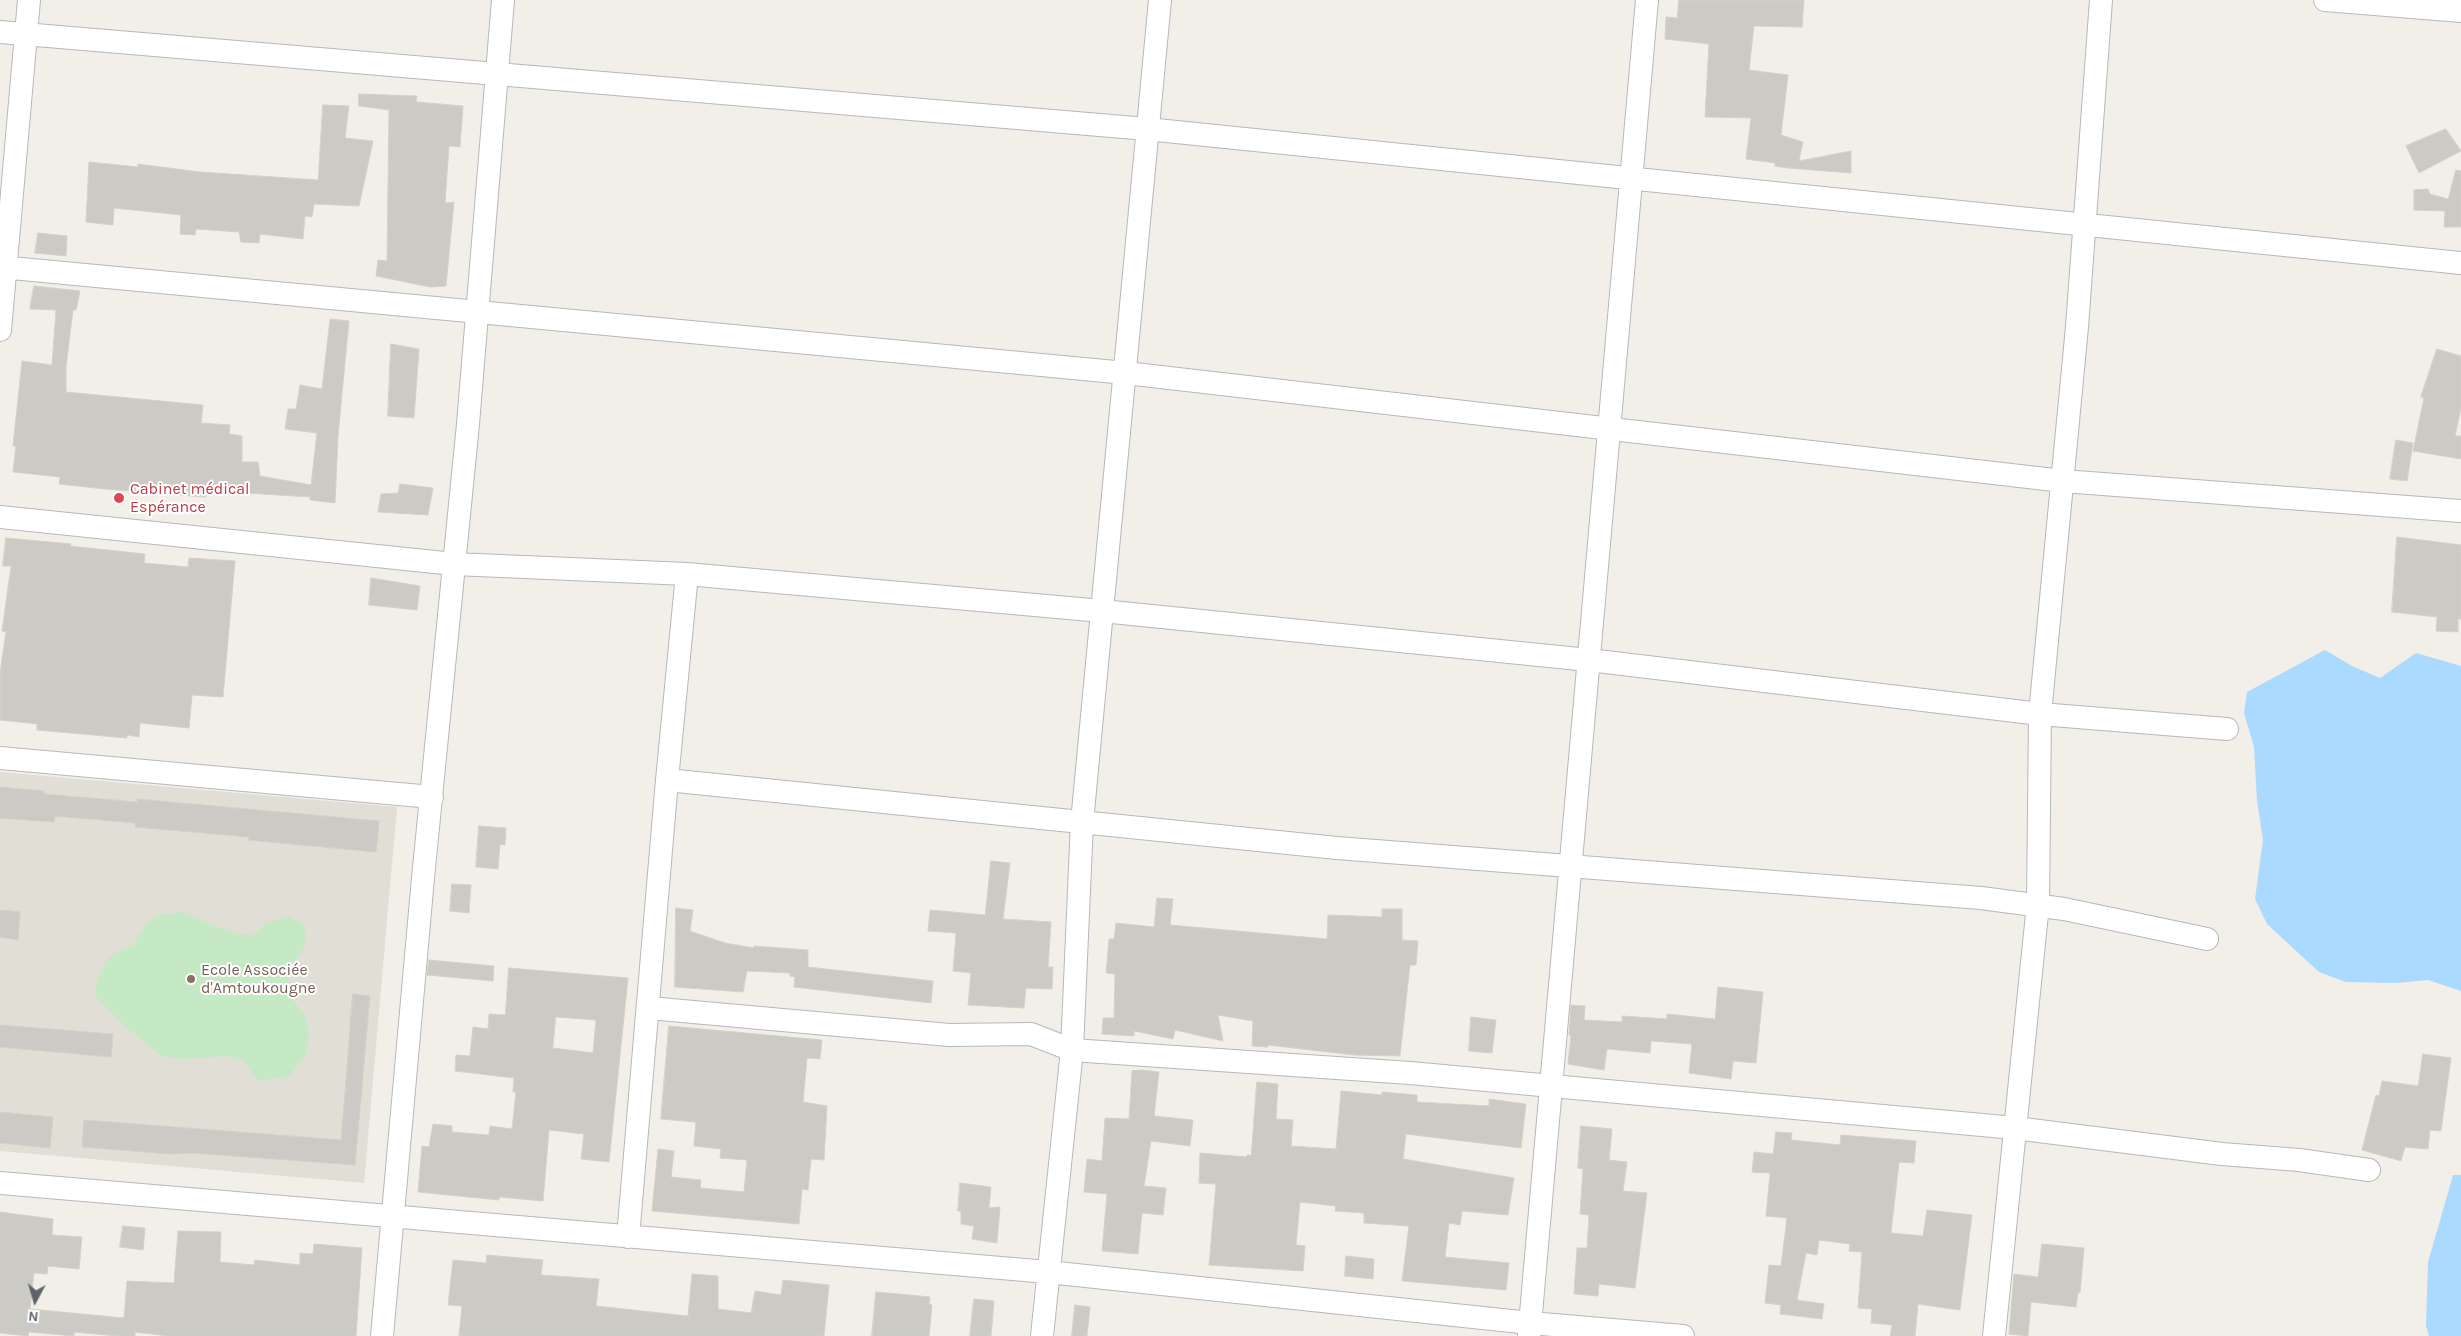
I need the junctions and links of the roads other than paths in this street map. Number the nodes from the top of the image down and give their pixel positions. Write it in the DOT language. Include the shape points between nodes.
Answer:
graph roads {
  1 [pos="30,0"];
  2 [pos="503,0"];
  3 [pos="1160,0"];
  4 [pos="1647,0"];
  5 [pos="2101,0"];
  6 [pos="2324,0"];
  7 [pos="2461,11"];
  8 [pos="0,32"];
  9 [pos="26,35"];
  10 [pos="498,73"];
  11 [pos="1147,129"];
  12 [pos="1632,178"];
  13 [pos="2084,224"];
  14 [pos="2461,262"];
  15 [pos="3,268"];
  16 [pos="478,311"];
  17 [pos="0,330"];
  18 [pos="1126,373"];
  19 [pos="1609,430"];
  20 [pos="2063,481"];
  21 [pos="2461,511"];
  22 [pos="0,517"];
  23 [pos="454,564"];
  24 [pos="687,574"];
  25 [pos="1102,611"];
  26 [pos="1589,660"];
  27 [pos="2040,714"];
  28 [pos="2227,729"];
  29 [pos="0,758"];
  30 [pos="667,780"];
  31 [pos="432,797"];
  32 [pos="1082,822"];
  33 [pos="1571,866"];
  34 [pos="2038,904"];
  35 [pos="2207,939"];
  36 [pos="649,1008"];
  37 [pos="1072,1050"];
  38 [pos="1552,1086"];
  39 [pos="2015,1128"];
  40 [pos="2368,1170"];
  41 [pos="0,1183"];
  42 [pos="392,1215"];
  43 [pos="628,1237"];
  44 [pos="1048,1272"];
  45 [pos="1529,1330"];
  46 [pos="382,1336"];
  47 [pos="1042,1336"];
  48 [pos="1682,1336"];
  49 [pos="1994,1336"];
  1 -- 9 [label="street"];
  2 -- 10 [label="street"];
  3 -- 11 [label="street"];
  4 -- 12 [label="street"];
  5 -- 13 [label="street"];
  6 -- 7 [label="street"];
  8 -- 9 [label="street"];
  9 -- 10 [label="street"];
  9 -- 15 [label="street"];
  10 -- 11 [label="street"];
  10 -- 16 [label="street"];
  11 -- 12 [label="street"];
  11 -- 18 [label="street"];
  12 -- 13 [label="street"];
  12 -- 19 [label="street"];
  13 -- 14 [label="street"];
  13 -- 20 [label="street"];
  15 -- 16 [label="street"];
  15 -- 17 [label="street"];
  16 -- 18 [label="street"];
  16 -- 23 [label="street"];
  18 -- 19 [label="street"];
  18 -- 25 [label="street"];
  19 -- 20 [label="street"];
  19 -- 26 [label="street"];
  20 -- 21 [label="street"];
  20 -- 27 [label="street"];
  22 -- 23 [label="street"];
  23 -- 24 [label="street"];
  23 -- 31 [label="street"];
  24 -- 25 [label="street"];
  24 -- 30 [label="street"];
  25 -- 26 [label="street"];
  25 -- 32 [label="street"];
  26 -- 27 [label="street"];
  26 -- 33 [label="street"];
  27 -- 28 [label="street"];
  27 -- 34 [label="street"];
  29 -- 31 [label="street"];
  30 -- 32 [label="street"];
  30 -- 36 [label="street"];
  31 -- 42 [label="street"];
  32 -- 33 [label="street" via="1337,848"];
  32 -- 37 [label="street"];
  33 -- 34 [label="street"];
  33 -- 38 [label="street"];
  34 -- 35 [label="street"];
  34 -- 39 [label="street"];
  36 -- 37 [label="street" via="948,1035 1031,1034"];
  36 -- 43 [label="street"];
  37 -- 38 [label="street"];
  37 -- 44 [label="street"];
  38 -- 39 [label="street"];
  38 -- 45 [label="street"];
  39 -- 40 [label="street"];
  39 -- 49 [label="street"];
  41 -- 42 [label="street"];
  42 -- 43 [label="street"];
  42 -- 46 [label="street"];
  43 -- 44 [label="street"];
  44 -- 45 [label="street"];
  44 -- 47 [label="street"];
  45 -- 48 [label="street"];
}
